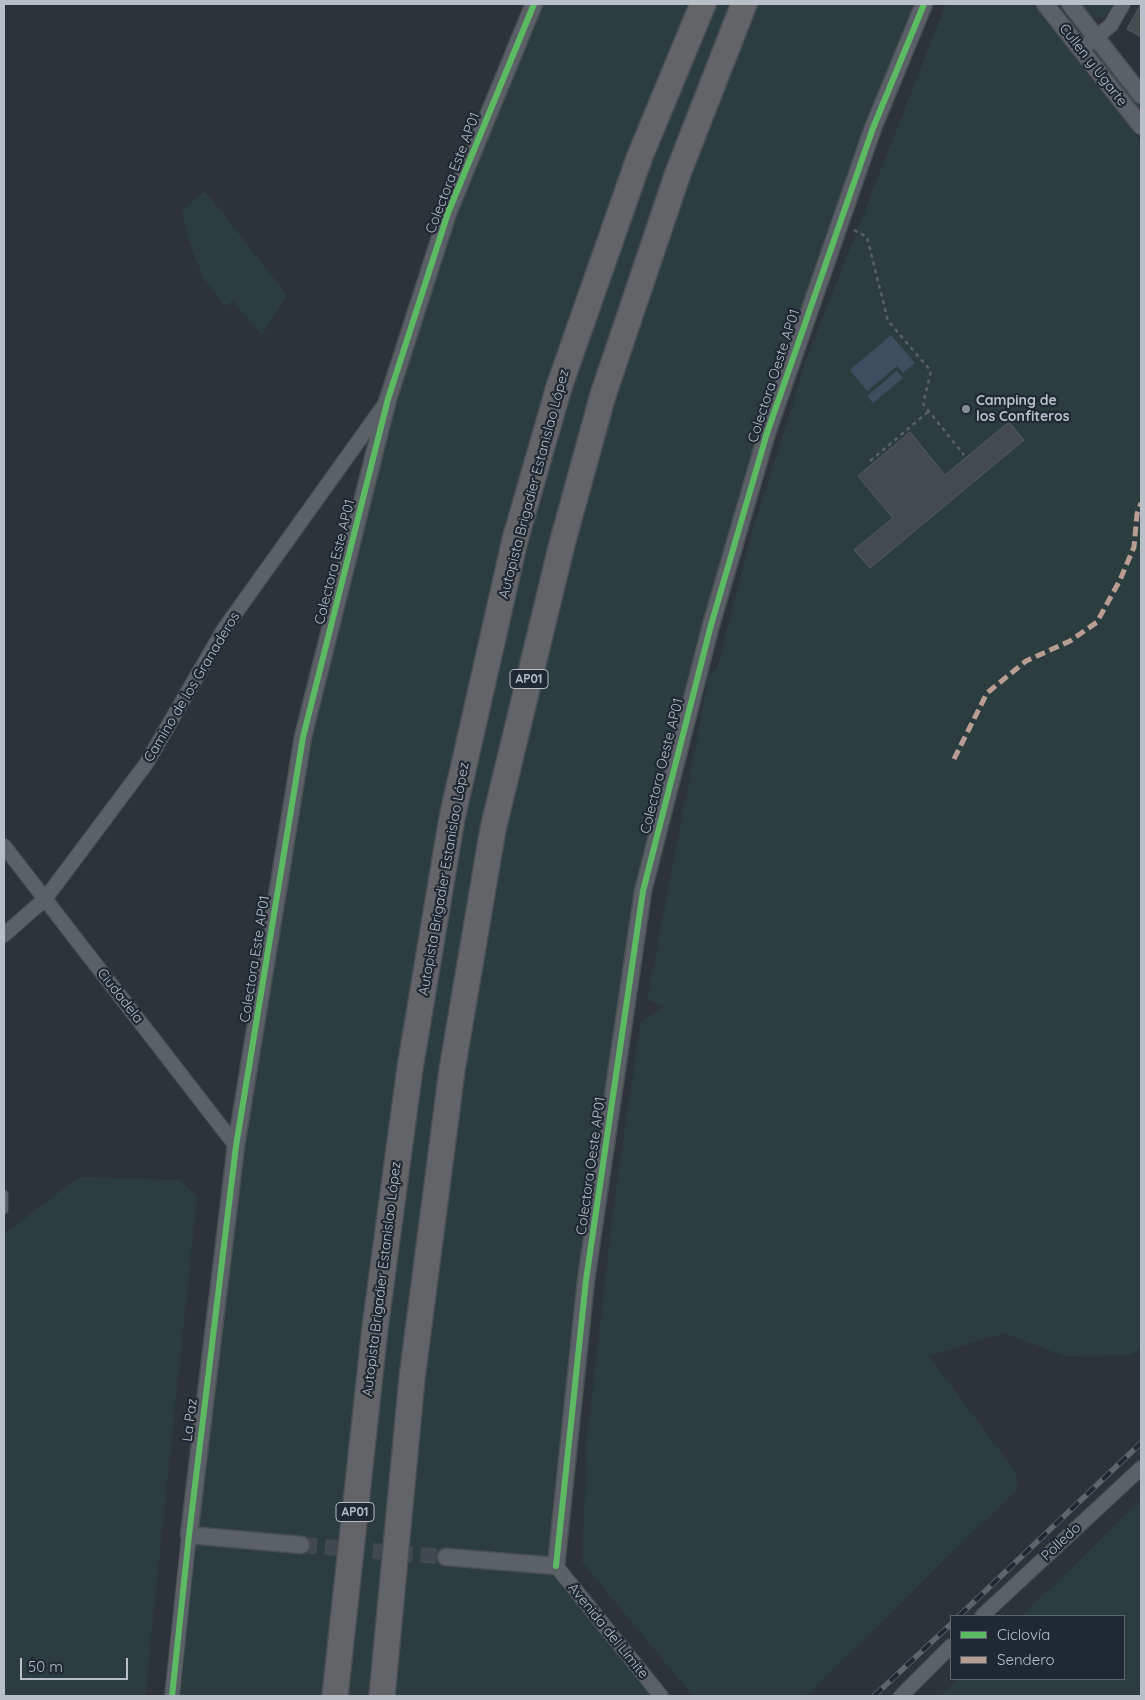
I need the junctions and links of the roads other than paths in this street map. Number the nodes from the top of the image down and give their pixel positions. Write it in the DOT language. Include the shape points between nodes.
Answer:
graph roads {
  1 [pos="534,4"];
  2 [pos="703,4"];
  3 [pos="744,4"];
  4 [pos="924,4"];
  5 [pos="1045,4"];
  6 [pos="1070,4"];
  7 [pos="1123,4"];
  8 [pos="1096,38"];
  9 [pos="1081,50"];
  10 [pos="1141,95"];
  11 [pos="1141,126"];
  12 [pos="388,399"];
  13 [pos="4,846"];
  14 [pos="46,899"];
  15 [pos="4,935"];
  16 [pos="236,1146"];
  17 [pos="4,1194"];
  18 [pos="4,1210"];
  19 [pos="1141,1468"];
  20 [pos="189,1535"];
  21 [pos="300,1545"];
  22 [pos="446,1557"];
  23 [pos="556,1566"];
  24 [pos="983,1615"];
  25 [pos="950,1647"];
  26 [pos="172,1696"];
  27 [pos="335,1696"];
  28 [pos="382,1696"];
  29 [pos="661,1696"];
  30 [pos="901,1696"];
  1 -- 12 [label="street, Colectora Este AP01" via="448,212"];
  2 -- 27 [label="highway, Autopista Brigadier Estanislao López / AP01" via="640,156 559,387 516,540 452,818 410,1068 375,1328"];
  3 -- 28 [label="highway, AP01" via="678,173 603,395 562,544 493,829 451,1079 412,1378"];
  4 -- 23 [label="street, Colectora Oeste AP01" via="873,128 767,433 711,625 643,891 586,1280"];
  5 -- 9 [label="street, Cullen y Ugarte"];
  6 -- 8 [label="street, Cullen y Ugarte"];
  7 -- 8 [label="street" via="1111,25"];
  8 -- 9 [label="street"];
  8 -- 10 [label="street, Cullen y Ugarte"];
  9 -- 11 [label="street, Cullen y Ugarte"];
  12 -- 14 [label="street, Camino de los Granaderos" via="224,629 146,764"];
  12 -- 16 [label="street, Colectora Este AP01" via="303,737"];
  13 -- 14 [label="street, Ciudadela"];
  14 -- 15 [label="street, Camino de los Granaderos"];
  14 -- 16 [label="street, Ciudadela"];
  16 -- 20 [label="street, La Paz"];
  17 -- 18 [label="lane"];
  19 -- 24 [label="street, Polledo"];
  20 -- 21 [label="street"];
  20 -- 26 [label="street, La Paz"];
  22 -- 23 [label="street"];
  23 -- 29 [label="street, Avenida del Límite"];
  25 -- 30 [label="street"];
}
